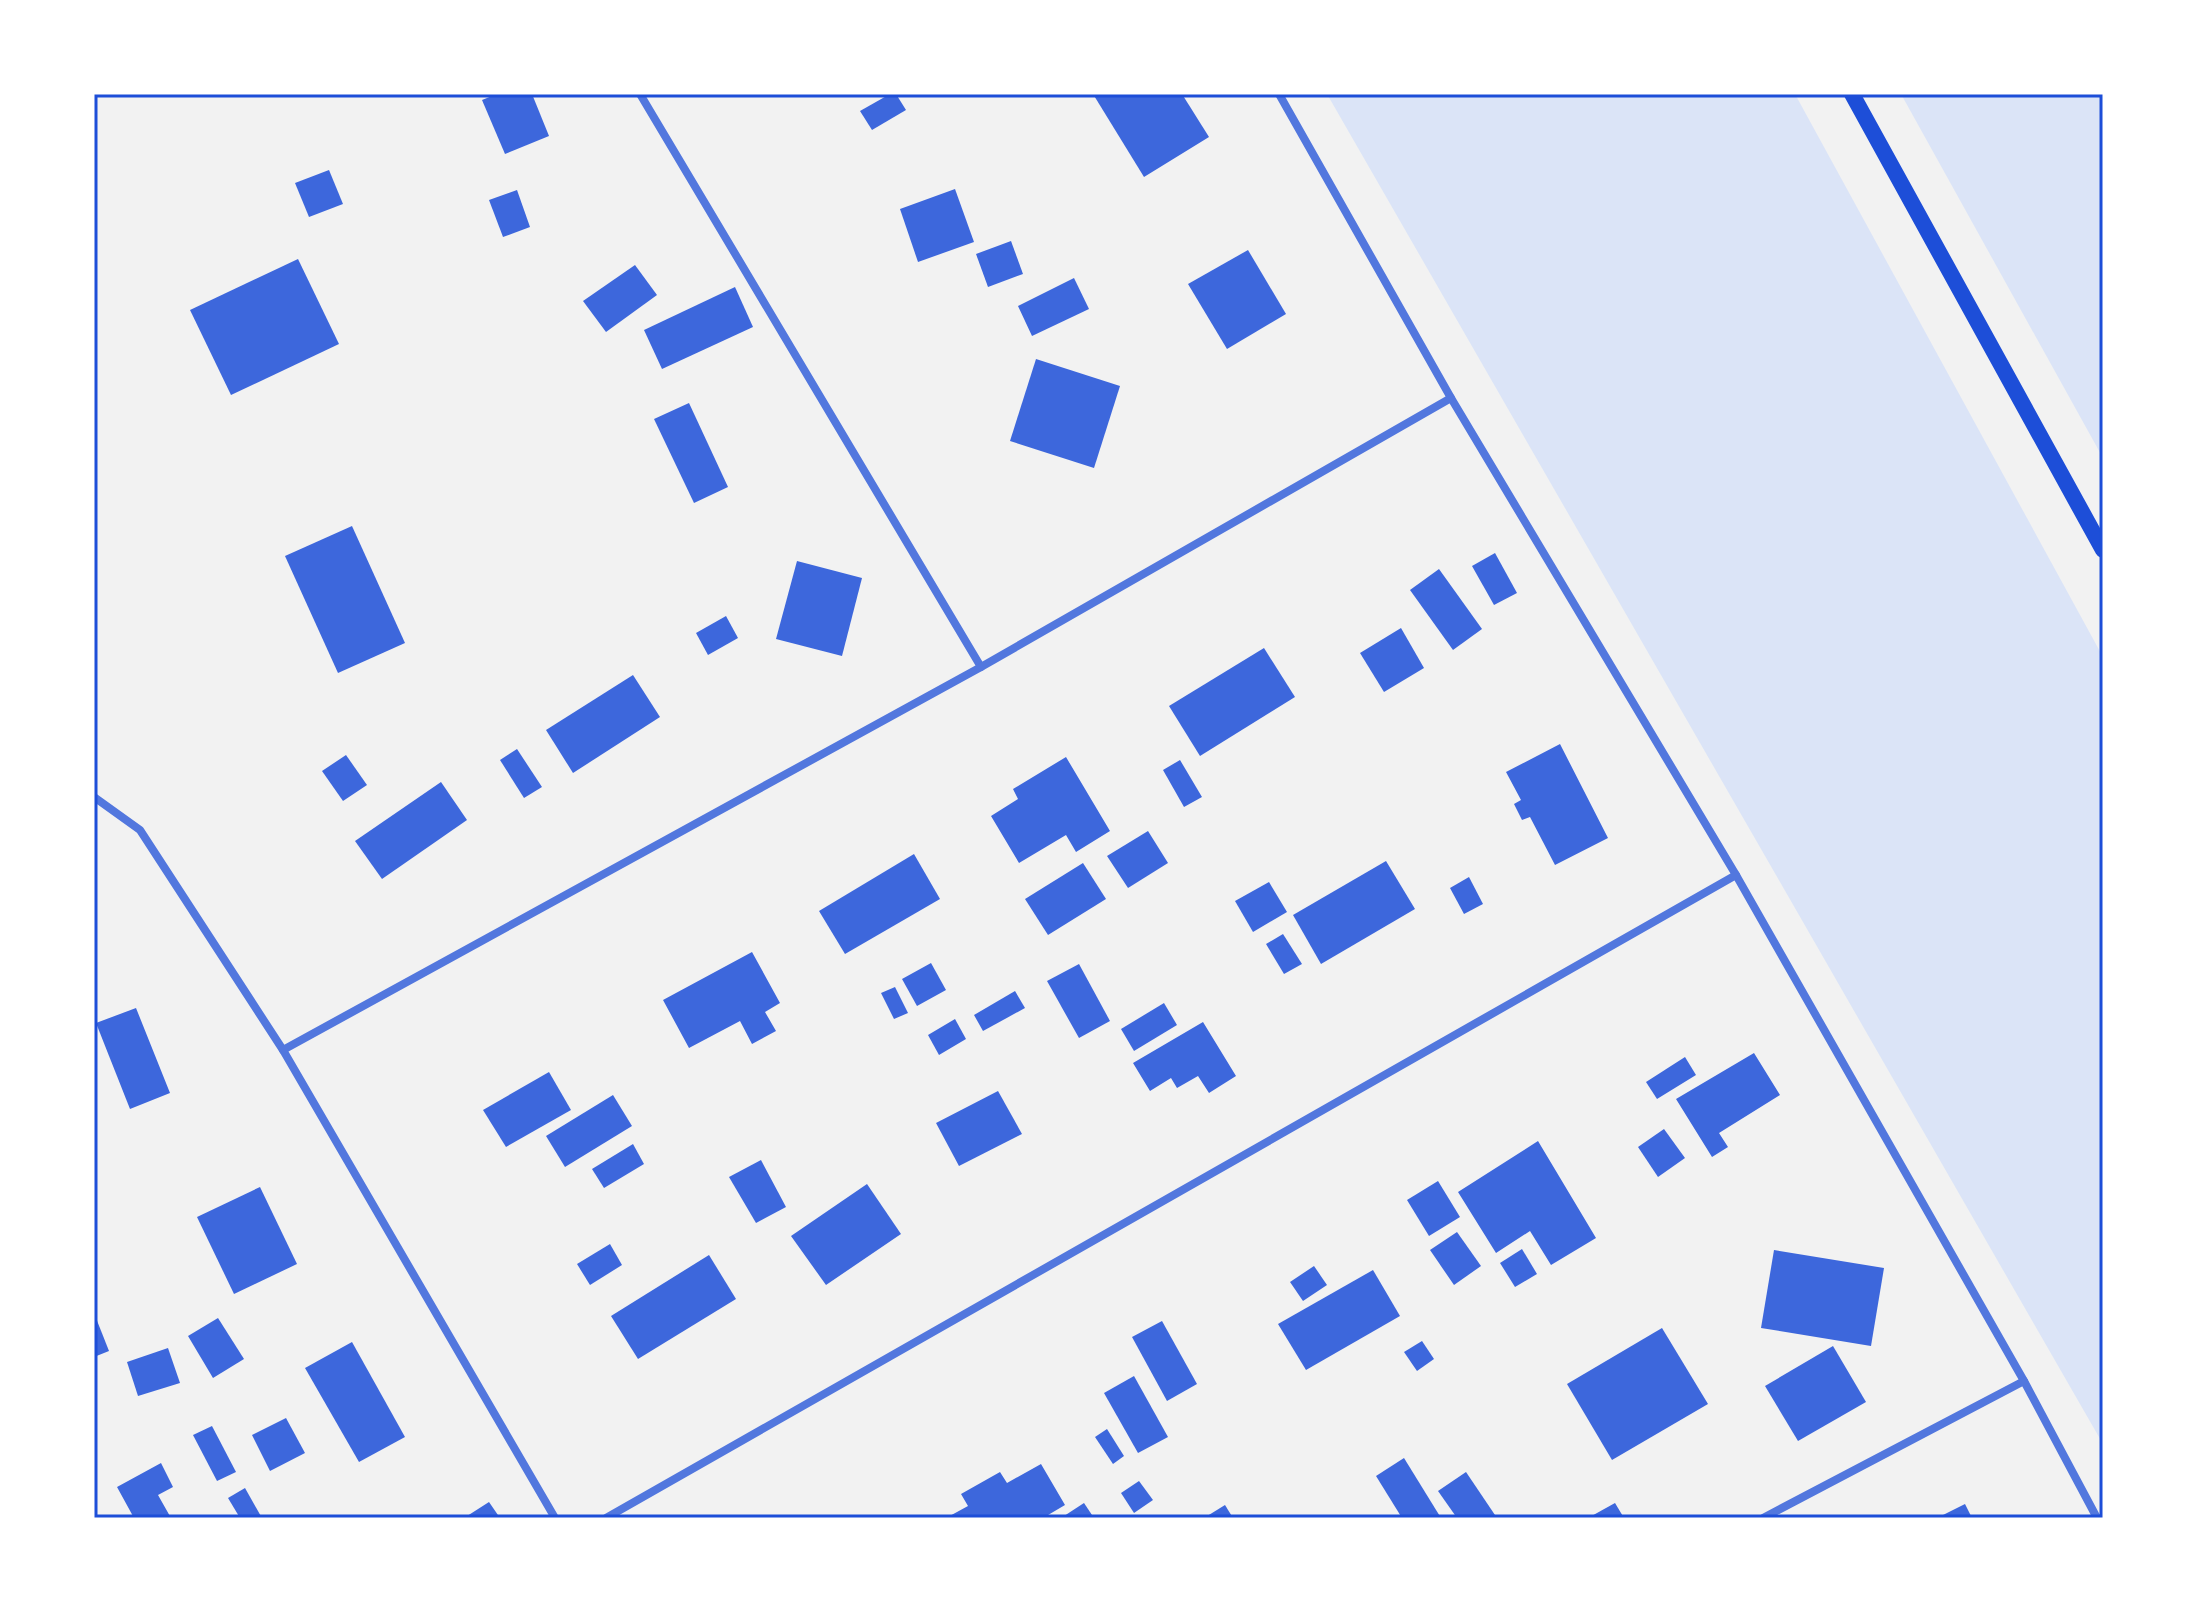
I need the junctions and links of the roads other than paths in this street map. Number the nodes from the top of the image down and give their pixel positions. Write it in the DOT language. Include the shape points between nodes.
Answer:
graph roads {
  1 [pos="640,94"];
  2 [pos="1279,94"];
  3 [pos="1852,94"];
  4 [pos="1451,398"];
  5 [pos="2103,550"];
  6 [pos="981,667"];
  7 [pos="94,797"];
  8 [pos="1736,875"];
  9 [pos="283,1050"];
  10 [pos="2024,1381"];
  11 [pos="555,1518"];
  12 [pos="606,1518"];
  13 [pos="1763,1518"];
  14 [pos="2097,1518"];
  1 -- 6 [label="street"];
  2 -- 4 [label="street"];
  3 -- 5 [label="main road"];
  4 -- 6 [label="street"];
  4 -- 8 [label="street"];
  6 -- 9 [label="street"];
  7 -- 9 [label="street" via="140,830"];
  8 -- 10 [label="street"];
  8 -- 12 [label="street"];
  9 -- 11 [label="street"];
  10 -- 13 [label="street"];
  10 -- 14 [label="street"];
}
